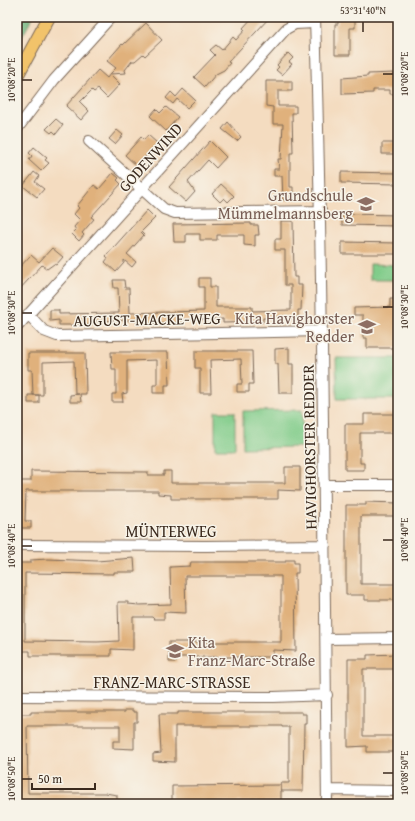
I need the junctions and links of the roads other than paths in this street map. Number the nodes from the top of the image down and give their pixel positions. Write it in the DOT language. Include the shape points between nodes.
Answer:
graph roads {
  1 [pos="49,17"];
  2 [pos="111,17"];
  3 [pos="315,20"];
  4 [pos="17,76"];
  5 [pos="17,129"];
  6 [pos="89,141"];
  7 [pos="141,189"];
  8 [pos="321,211"];
  9 [pos="28,314"];
  10 [pos="17,327"];
  11 [pos="322,331"];
  12 [pos="325,485"];
  13 [pos="398,485"];
  14 [pos="17,545"];
  15 [pos="325,545"];
  16 [pos="398,638"];
  17 [pos="326,639"];
  18 [pos="327,695"];
  19 [pos="17,696"];
  20 [pos="327,790"];
  21 [pos="398,791"];
  22 [pos="327,804"];
  1 -- 4 [label="main road"];
  2 -- 5 [label="street" via="54,80"];
  3 -- 7 [label="street, GODENWIND" via="295,24 286,29"];
  3 -- 8 [label="street, HAVIGHORSTER REDDER"];
  6 -- 7 [label="street"];
  7 -- 8 [label="street" via="164,209 175,213"];
  7 -- 9 [label="street, GODENWIND"];
  8 -- 11 [label="street, HAVIGHORSTER REDDER"];
  9 -- 10 [label="street, GODENWIND"];
  9 -- 11 [label="street, AUGUST-MACKE-WEG" via="44,331 57,336"];
  11 -- 12 [label="street, HAVIGHORSTER REDDER"];
  12 -- 13 [label="street"];
  12 -- 15 [label="street, HAVIGHORSTER REDDER"];
  14 -- 15 [label="street, MÜNTERWEG"];
  15 -- 17 [label="street, HAVIGHORSTER REDDER"];
  16 -- 17 [label="street"];
  17 -- 18 [label="street, HAVIGHORSTER REDDER"];
  18 -- 19 [label="street, FRANZ-MARC-STRASSE"];
  18 -- 20 [label="street, HAVIGHORSTER REDDER"];
  20 -- 21 [label="street"];
  20 -- 22 [label="street, HAVIGHORSTER REDDER"];
}
